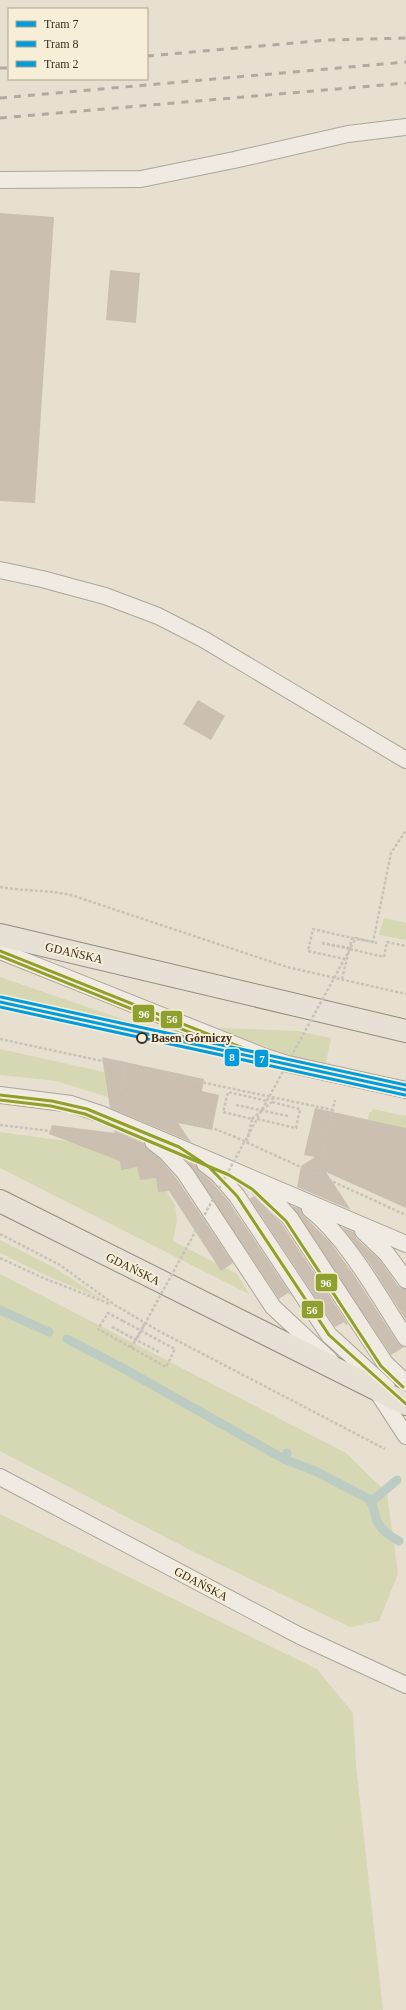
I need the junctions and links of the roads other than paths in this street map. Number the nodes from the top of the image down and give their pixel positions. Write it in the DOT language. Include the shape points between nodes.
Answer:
graph roads {
  1 [pos="406,127"];
  2 [pos="0,180"];
  3 [pos="0,570"];
  4 [pos="406,760"];
  5 [pos="0,935"];
  6 [pos="0,951"];
  7 [pos="406,1030"];
  8 [pos="406,1090"];
  9 [pos="0,1096"];
  10 [pos="126,1125"];
  11 [pos="179,1147"];
  12 [pos="231,1170"];
  13 [pos="283,1192"];
  14 [pos="0,1201"];
  15 [pos="336,1215"];
  16 [pos="406,1246"];
  17 [pos="406,1280"];
  18 [pos="406,1338"];
  19 [pos="347,1374"];
  20 [pos="375,1388"];
  21 [pos="405,1396"];
  22 [pos="406,1436"];
  23 [pos="0,1477"];
  24 [pos="406,1685"];
  1 -- 2 [label="lane" via="348,134 141,178"];
  3 -- 4 [label="lane" via="99,594 158,616 203,639"];
  5 -- 7 [label="main road, GDAŃSKA"];
  6 -- 8 [label="lane" via="275,1060"];
  9 -- 10 [label="lane" via="71,1104"];
  10 -- 11 [label="lane"];
  10 -- 19 [label="lane" via="152,1141 177,1164 273,1307"];
  11 -- 12 [label="lane"];
  11 -- 21 [label="lane" via="209,1167 233,1191 329,1335"];
  12 -- 13 [label="lane"];
  12 -- 21 [label="lane" via="266,1193 286,1213"];
  13 -- 15 [label="lane"];
  13 -- 18 [label="lane" via="314,1212 338,1235"];
  14 -- 19 [label="main road, GDAŃSKA"];
  15 -- 16 [label="lane"];
  15 -- 17 [label="lane" via="372,1238 391,1258"];
  19 -- 20 [label="main road, GDAŃSKA"];
  20 -- 21 [label="main road, GDAŃSKA"];
  20 -- 22 [label="lane"];
  23 -- 24 [label="lane, GDAŃSKA" via="300,1636"];
}
